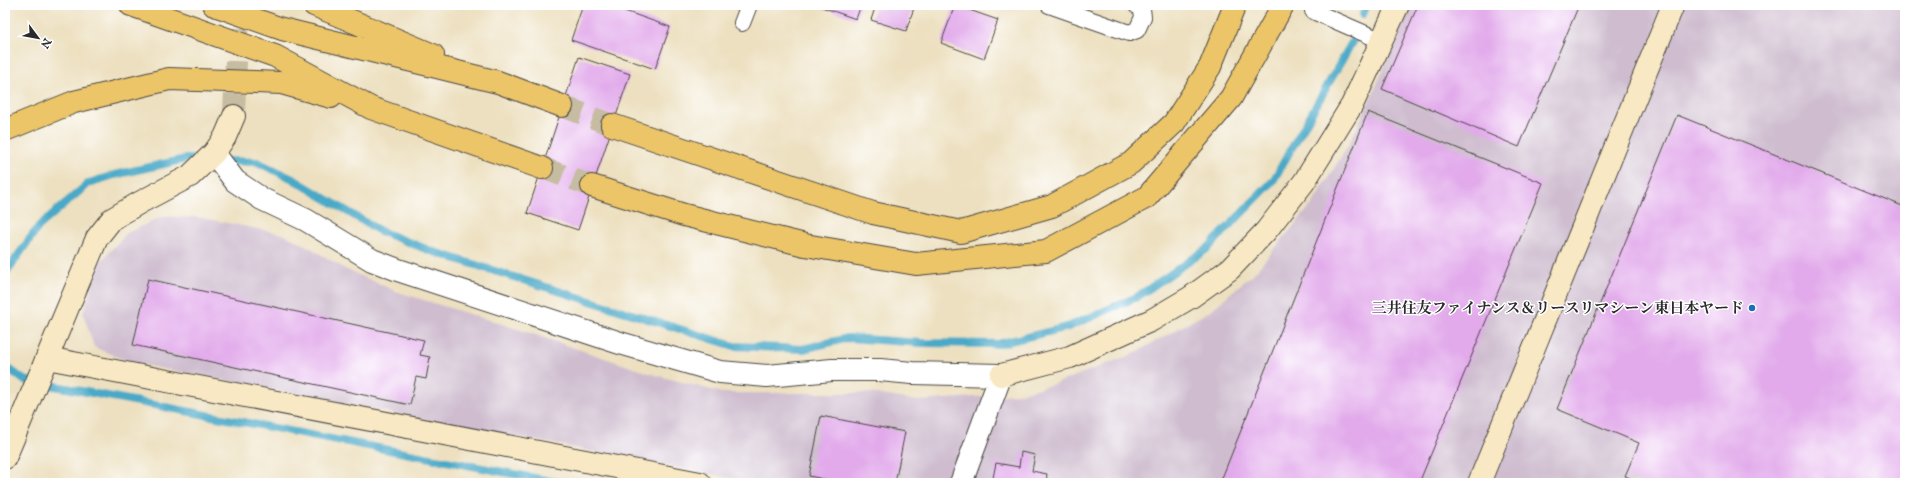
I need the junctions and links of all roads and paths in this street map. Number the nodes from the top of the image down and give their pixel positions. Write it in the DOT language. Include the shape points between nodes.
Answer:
graph roads {
  1 [pos="131,5"];
  2 [pos="214,5"];
  3 [pos="314,5"];
  4 [pos="749,5"];
  5 [pos="1049,5"];
  6 [pos="1136,5"];
  7 [pos="1235,5"];
  8 [pos="1283,5"];
  9 [pos="1398,5"];
  10 [pos="1673,5"];
  11 [pos="1312,11"];
  12 [pos="742,24"];
  13 [pos="1382,41"];
  14 [pos="498,82"];
  15 [pos="562,106"];
  16 [pos="371,108"];
  17 [pos="234,116"];
  18 [pos="612,125"];
  19 [pos="5,130"];
  20 [pos="214,154"];
  21 [pos="542,168"];
  22 [pos="592,186"];
  23 [pos="45,362"];
  24 [pos="1001,375"];
  25 [pos="5,458"];
  26 [pos="700,483"];
  27 [pos="961,483"];
  28 [pos="1479,483"];
  1 -- 16 [label="highway" via="275,56"];
  2 -- 14 [label="highway" via="282,29"];
  3 -- 14 [label="highway"];
  4 -- 12 [label="lane"];
  5 -- 6 [label="lane" via="1129,32 1137,30 1143,17 1142,9"];
  7 -- 18 [label="highway" via="1210,67 1174,123 1131,163 1052,206 961,232 874,213"];
  8 -- 22 [label="highway" via="1231,98 1147,197 1046,251 916,264 805,245 684,215"];
  9 -- 13 [label="street"];
  10 -- 28 [label="street"];
  11 -- 13 [label="lane"];
  13 -- 24 [label="street" via="1352,105 1304,182 1266,231 1230,269 1191,297 1152,320 1070,357"];
  14 -- 15 [label="highway"];
  16 -- 19 [label="highway" via="281,83 169,79 74,102"];
  16 -- 21 [label="highway"];
  17 -- 20 [label="street"];
  20 -- 23 [label="street" via="190,176 112,219 97,238"];
  20 -- 24 [label="street" via="236,181 262,199 306,220 372,260 620,344 700,367 720,372 767,376 832,370"];
  23 -- 25 [label="street"];
  23 -- 26 [label="street"];
  24 -- 27 [label="street"];
}
